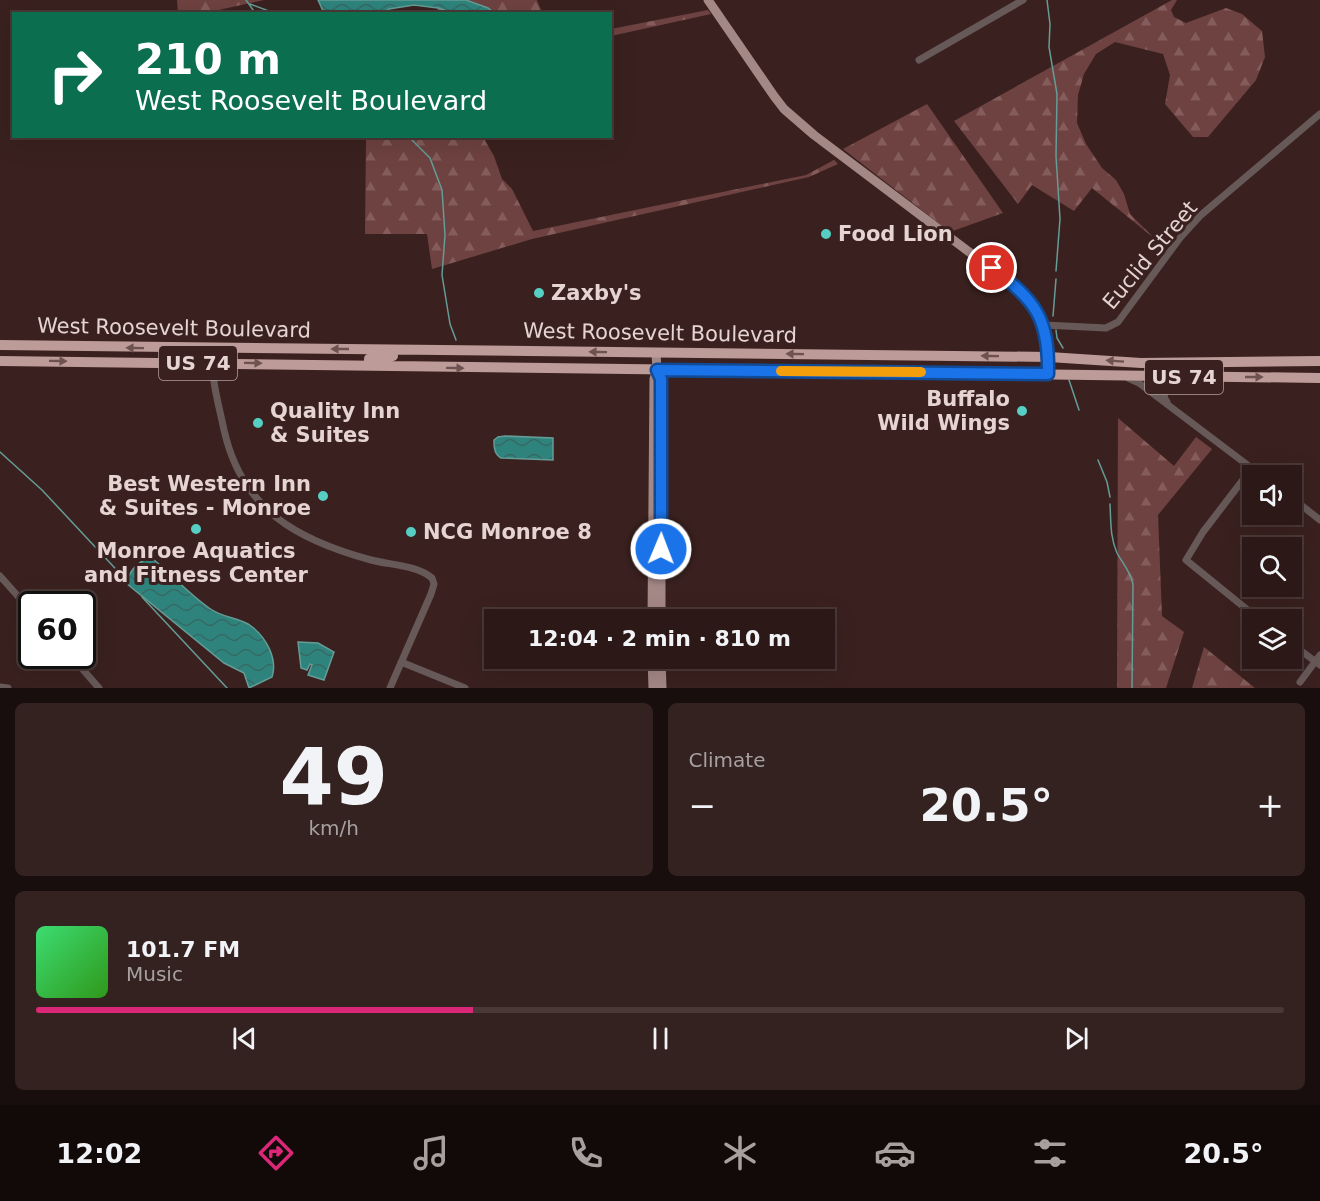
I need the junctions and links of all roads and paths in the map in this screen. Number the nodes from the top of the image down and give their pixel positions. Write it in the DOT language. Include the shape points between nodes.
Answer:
graph roads {
  1 [pos="708,0"];
  2 [pos="1023,0"];
  3 [pos="919,60"];
  4 [pos="1320,115"];
  5 [pos="1044,325"];
  6 [pos="0,345"];
  7 [pos="214,348"];
  8 [pos="450,350"];
  9 [pos="656,353"];
  10 [pos="1049,357"];
  11 [pos="0,360"];
  12 [pos="1320,361"];
  13 [pos="213,363"];
  14 [pos="369,365"];
  15 [pos="657,370"];
  16 [pos="1048,374"];
  17 [pos="1124,375"];
  18 [pos="1174,377"];
  19 [pos="1320,378"];
  20 [pos="1170,407"];
  21 [pos="1248,465"];
  22 [pos="1242,481"];
  23 [pos="654,496"];
  24 [pos="1302,506"];
  25 [pos="1320,520"];
  26 [pos="662,534"];
  27 [pos="0,576"];
  28 [pos="18,596"];
  29 [pos="652,609"];
  30 [pos="661,609"];
  31 [pos="1246,609"];
  32 [pos="1302,651"];
  33 [pos="1318,661"];
  34 [pos="401,662"];
  35 [pos="82,669"];
  36 [pos="652,669"];
  37 [pos="661,669"];
  38 [pos="1300,682"];
  39 [pos="0,687"];
  40 [pos="8,688"];
  41 [pos="99,688"];
  42 [pos="390,688"];
  43 [pos="465,688"];
  44 [pos="653,688"];
  45 [pos="662,688"];
  1 -- 5 [label="main road" via="784,109 1005,279 1033,303"];
  2 -- 3 [label="street"];
  4 -- 5 [label="street, Euclid Street" via="1201,216 1118,322 1106,328"];
  5 -- 10 [label="main road"];
  7 -- 6 [label="highway, West Roosevelt Boulevard / US 74, one-way"];
  8 -- 7 [label="highway, West Roosevelt Boulevard / US 74, one-way"];
  7 -- 13 [label="street"];
  9 -- 8 [label="highway, West Roosevelt Boulevard / US 74, one-way"];
  8 -- 14 [label="highway" via="375,357 369,359"];
  10 -- 9 [label="highway, West Roosevelt Boulevard / US 74, one-way"];
  9 -- 15 [label="main road"];
  12 -- 10 [label="highway, West Roosevelt Boulevard / US 74, one-way" via="1141,363"];
  10 -- 16 [label="main road"];
  11 -- 13 [label="highway, West Roosevelt Boulevard / US 74, one-way"];
  13 -- 14 [label="highway, West Roosevelt Boulevard / US 74, one-way"];
  13 -- 34 [label="street" via="230,454 248,489 277,520 314,541 432,578 434,584"];
  14 -- 15 [label="highway, West Roosevelt Boulevard / US 74, one-way"];
  15 -- 16 [label="highway, West Roosevelt Boulevard / US 74"];
  15 -- 23 [label="main road"];
  15 -- 26 [label="main road" via="661,379"];
  16 -- 17 [label="highway, West Roosevelt Boulevard / US 74"];
  17 -- 18 [label="highway, West Roosevelt Boulevard / US 74"];
  17 -- 20 [label="street"];
  18 -- 19 [label="highway, West Roosevelt Boulevard / US 74, one-way"];
  18 -- 20 [label="street" via="1164,390"];
  20 -- 21 [label="street"];
  22 -- 31 [label="street" via="1186,560"];
  23 -- 26 [label="main road" via="658,500"];
  23 -- 29 [label="main road"];
  24 -- 25 [label="street"];
  26 -- 30 [label="main road"];
  27 -- 28 [label="street"];
  32 -- 33 [label="street"];
  33 -- 38 [label="street"];
  34 -- 42 [label="street"];
  34 -- 43 [label="street"];
  35 -- 41 [label="street"];
  36 -- 44 [label="main road"];
  37 -- 45 [label="main road"];
  39 -- 40 [label="street"];
}
